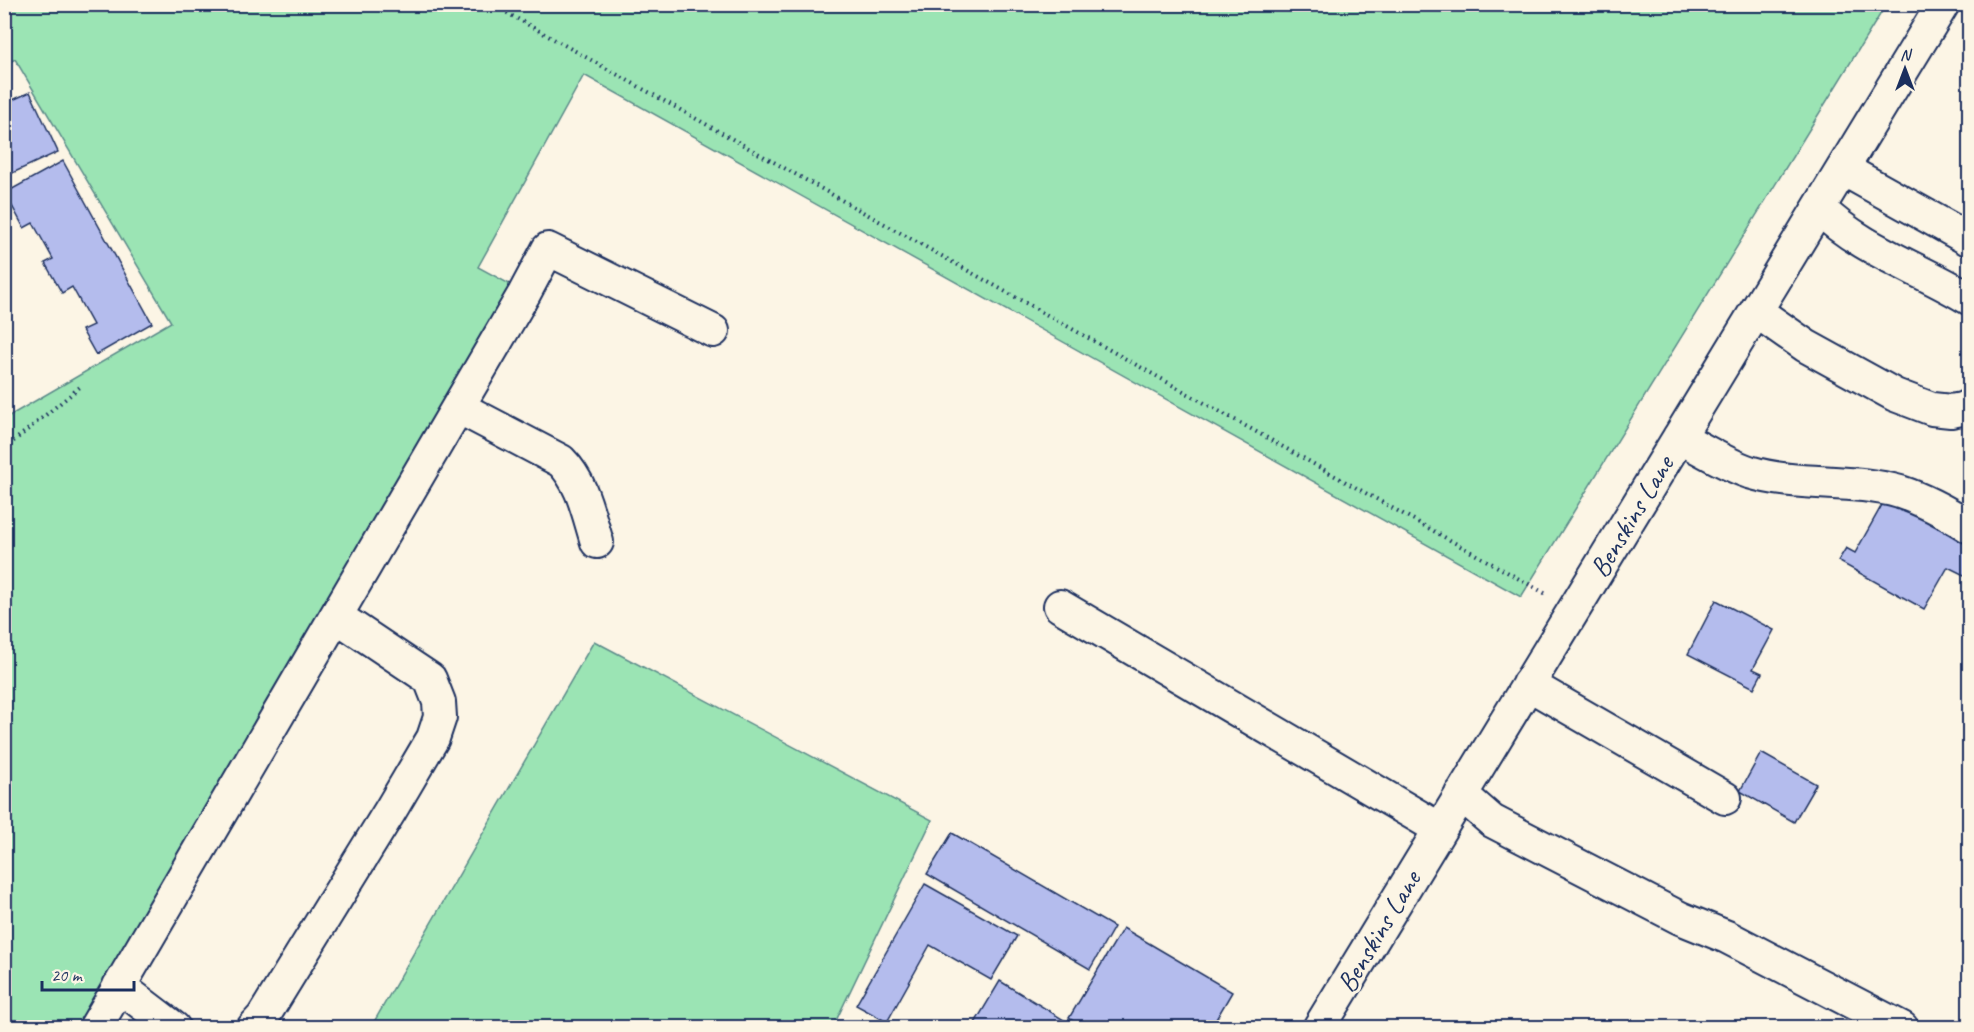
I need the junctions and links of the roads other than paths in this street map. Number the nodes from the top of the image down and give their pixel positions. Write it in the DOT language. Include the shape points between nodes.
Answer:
graph roads {
  1 [pos="1943,4"];
  2 [pos="1843,169"];
  3 [pos="1819,208"];
  4 [pos="1970,240"];
  5 [pos="1970,299"];
  6 [pos="1756,311"];
  7 [pos="713,331"];
  8 [pos="1970,405"];
  9 [pos="458,407"];
  10 [pos="1679,437"];
  11 [pos="1970,527"];
  12 [pos="597,542"];
  13 [pos="1060,606"];
  14 [pos="336,616"];
  15 [pos="1528,684"];
  16 [pos="1461,794"];
  17 [pos="1725,798"];
  18 [pos="1440,829"];
  19 [pos="119,986"];
  20 [pos="95,1028"];
  21 [pos="174,1028"];
  22 [pos="253,1028"];
  23 [pos="1319,1028"];
  24 [pos="1902,1028"];
  1 -- 2 [label="street, Benskins Lane"];
  2 -- 3 [label="street, Benskins Lane"];
  2 -- 4 [label="street"];
  3 -- 5 [label="street" via="1851,233"];
  3 -- 6 [label="street, Benskins Lane"];
  6 -- 8 [label="street" via="1806,346 1895,395 1932,409 1951,411"];
  6 -- 10 [label="street, Benskins Lane"];
  7 -- 9 [label="street" via="548,249"];
  9 -- 12 [label="street" via="561,461 572,472 581,491"];
  9 -- 14 [label="street"];
  10 -- 11 [label="street" via="1748,471 1774,478 1899,492 1943,510"];
  10 -- 15 [label="street, Benskins Lane"];
  13 -- 18 [label="street"];
  14 -- 19 [label="street"];
  14 -- 22 [label="street" via="430,679 440,717 433,738 390,811"];
  15 -- 16 [label="street, Benskins Lane"];
  15 -- 17 [label="street"];
  16 -- 18 [label="street, Benskins Lane"];
  16 -- 24 [label="street" via="1492,822"];
  18 -- 23 [label="street, Benskins Lane"];
  19 -- 20 [label="street"];
  19 -- 21 [label="street"];
}
